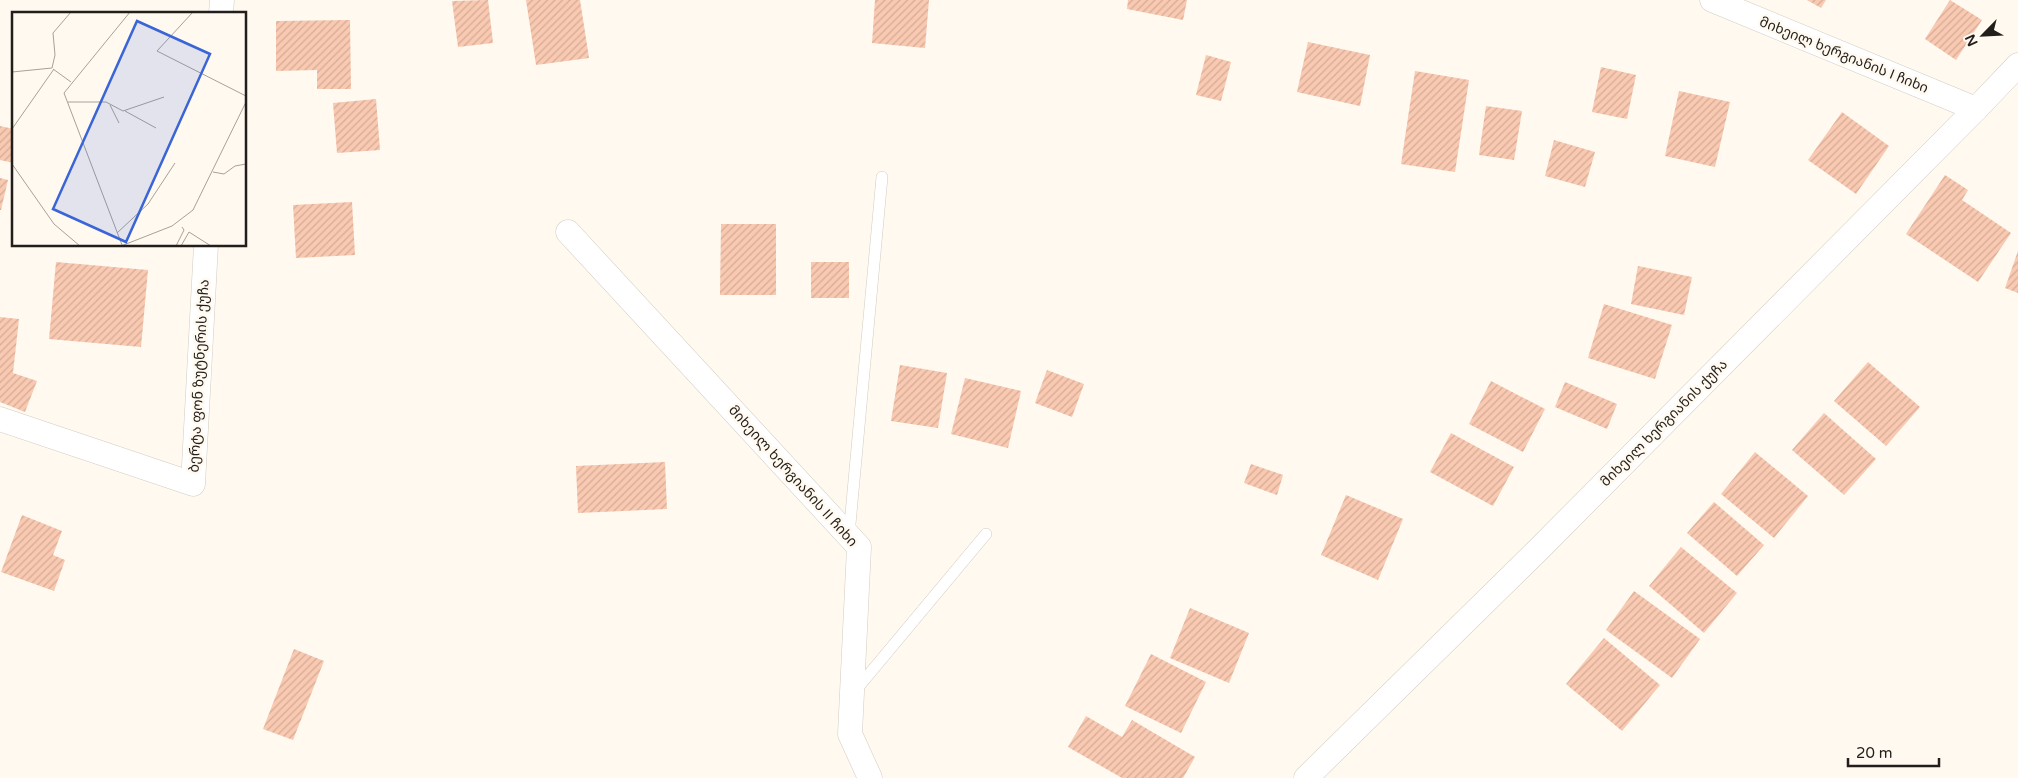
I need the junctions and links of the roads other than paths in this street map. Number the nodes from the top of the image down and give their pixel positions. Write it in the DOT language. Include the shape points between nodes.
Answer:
graph roads {
  1 [pos="1712,0"];
  2 [pos="2018,65"];
  3 [pos="1976,109"];
  4 [pos="882,177"];
  5 [pos="568,232"];
  6 [pos="206,246"];
  7 [pos="0,419"];
  8 [pos="986,534"];
  9 [pos="849,535"];
  10 [pos="852,694"];
  11 [pos="870,778"];
  12 [pos="1306,778"];
  1 -- 3 [label="street, მიხეილ ხერგიანის I ჩიხი"];
  2 -- 3 [label="street, მიხეილ ხერგიანის ქუჩა"];
  3 -- 12 [label="street, მიხეილ ხერგიანის ქუჩა" via="1538,550"];
  4 -- 9 [label="lane"];
  5 -- 9 [label="street, მიხეილ ხერგიანის II ჩიხი"];
  6 -- 7 [label="street, ბერტა ფონ ზუტნერის ქუჩა" via="193,484"];
  8 -- 10 [label="lane"];
  9 -- 10 [label="street, მიხეილ ხერგიანის II ჩიხი" via="859,547"];
  10 -- 11 [label="street, მიხეილ ხერგიანის II ჩიხი" via="850,734"];
}
